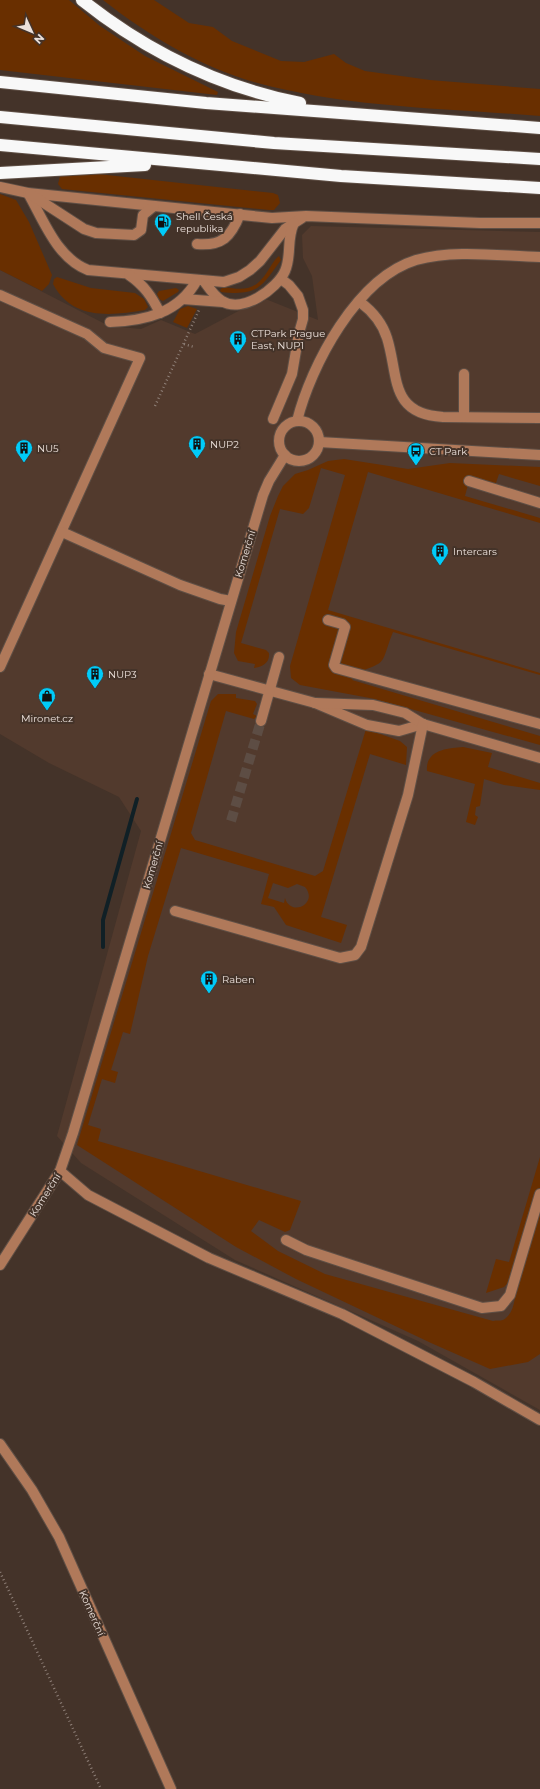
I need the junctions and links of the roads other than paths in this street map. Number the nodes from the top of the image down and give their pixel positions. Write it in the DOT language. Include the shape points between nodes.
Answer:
graph roads {
  1 [pos="82,0"];
  2 [pos="0,82"];
  3 [pos="346,113"];
  4 [pos="0,117"];
  5 [pos="540,128"];
  6 [pos="0,145"];
  7 [pos="540,159"];
  8 [pos="183,162"];
  9 [pos="0,173"];
  10 [pos="0,187"];
  11 [pos="540,188"];
  12 [pos="28,193"];
  13 [pos="154,206"];
  14 [pos="240,214"];
  15 [pos="306,216"];
  16 [pos="294,222"];
  17 [pos="540,223"];
  18 [pos="197,244"];
  19 [pos="540,257"];
  20 [pos="127,274"];
  21 [pos="281,279"];
  22 [pos="200,280"];
  23 [pos="0,295"];
  24 [pos="183,299"];
  25 [pos="223,302"];
  26 [pos="360,302"];
  27 [pos="160,313"];
  28 [pos="110,322"];
  29 [pos="464,374"];
  30 [pos="464,417"];
  31 [pos="540,418"];
  32 [pos="273,419"];
  33 [pos="297,421"];
  34 [pos="319,442"];
  35 [pos="285,455"];
  36 [pos="540,455"];
  37 [pos="469,481"];
  38 [pos="540,502"];
  39 [pos="62,532"];
  40 [pos="231,601"];
  41 [pos="328,620"];
  42 [pos="279,657"];
  43 [pos="0,667"];
  44 [pos="209,674"];
  45 [pos="269,690"];
  46 [pos="315,703"];
  47 [pos="261,721"];
  48 [pos="423,724"];
  49 [pos="540,724"];
  50 [pos="540,758"];
  51 [pos="175,911"];
  52 [pos="60,1171"];
  53 [pos="540,1194"];
  54 [pos="286,1240"];
  55 [pos="0,1265"];
  56 [pos="540,1420"];
  57 [pos="0,1444"];
  58 [pos="171,1789"];
  1 -- 3 [label="highway" via="147,46 194,70 270,97"];
  2 -- 3 [label="highway" via="206,103"];
  3 -- 5 [label="highway"];
  4 -- 7 [label="highway" via="274,143"];
  6 -- 8 [label="highway"];
  8 -- 9 [label="highway"];
  8 -- 11 [label="highway" via="340,176"];
  10 -- 12 [label="street"];
  12 -- 13 [label="street"];
  12 -- 13 [label="street" via="68,220 96,233 134,235 142,230 144,215"];
  12 -- 20 [label="street" via="59,248 70,260 88,270"];
  13 -- 14 [label="street"];
  14 -- 15 [label="street" via="272,218"];
  14 -- 18 [label="street" via="235,227 223,241 206,245"];
  15 -- 16 [label="street"];
  15 -- 17 [label="street"];
  16 -- 21 [label="street" via="289,233 289,260"];
  16 -- 22 [label="street" via="285,229 260,261 239,277 224,282"];
  19 -- 26 [label="street" via="461,255 416,260 385,276"];
  20 -- 22 [label="street"];
  20 -- 27 [label="street" via="140,282 151,295"];
  21 -- 25 [label="street" via="267,294 250,302"];
  21 -- 32 [label="street" via="290,285 298,296 303,319 292,374"];
  22 -- 24 [label="street"];
  22 -- 25 [label="street"];
  23 -- 39 [label="street" via="86,334 104,348 140,358"];
  24 -- 25 [label="street"];
  24 -- 27 [label="street"];
  26 -- 30 [label="street" via="371,310 383,327 396,387 409,406 428,416"];
  26 -- 33 [label="street" via="337,330 322,355 309,380"];
  27 -- 28 [label="street" via="134,322"];
  29 -- 30 [label="street"];
  30 -- 31 [label="street"];
  33 -- 34 [label="street" via="313,426"];
  33 -- 35 [label="street" via="285,426 279,437 279,444"];
  34 -- 35 [label="street" via="318,448 309,458 296,461"];
  34 -- 36 [label="street"];
  35 -- 40 [label="street, Komerční" via="263,495"];
  37 -- 38 [label="street"];
  39 -- 40 [label="street" via="180,585"];
  39 -- 43 [label="street"];
  40 -- 44 [label="street, Komerční"];
  41 -- 49 [label="street" via="345,627 334,665 336,668"];
  42 -- 45 [label="street"];
  44 -- 45 [label="street"];
  44 -- 52 [label="street, Komerční"];
  45 -- 46 [label="street"];
  45 -- 47 [label="street"];
  46 -- 48 [label="street" via="373,705 405,713"];
  46 -- 48 [label="street" via="367,724 398,731"];
  48 -- 50 [label="street"];
  48 -- 51 [label="street" via="408,795 361,947 354,955 340,958"];
  52 -- 55 [label="street, Komerční"];
  52 -- 56 [label="street" via="88,1195 209,1258 342,1314 468,1379"];
  53 -- 54 [label="street" via="510,1295 501,1306 482,1308 306,1250"];
  57 -- 58 [label="street, Komerční" via="32,1490 59,1537"];
}
